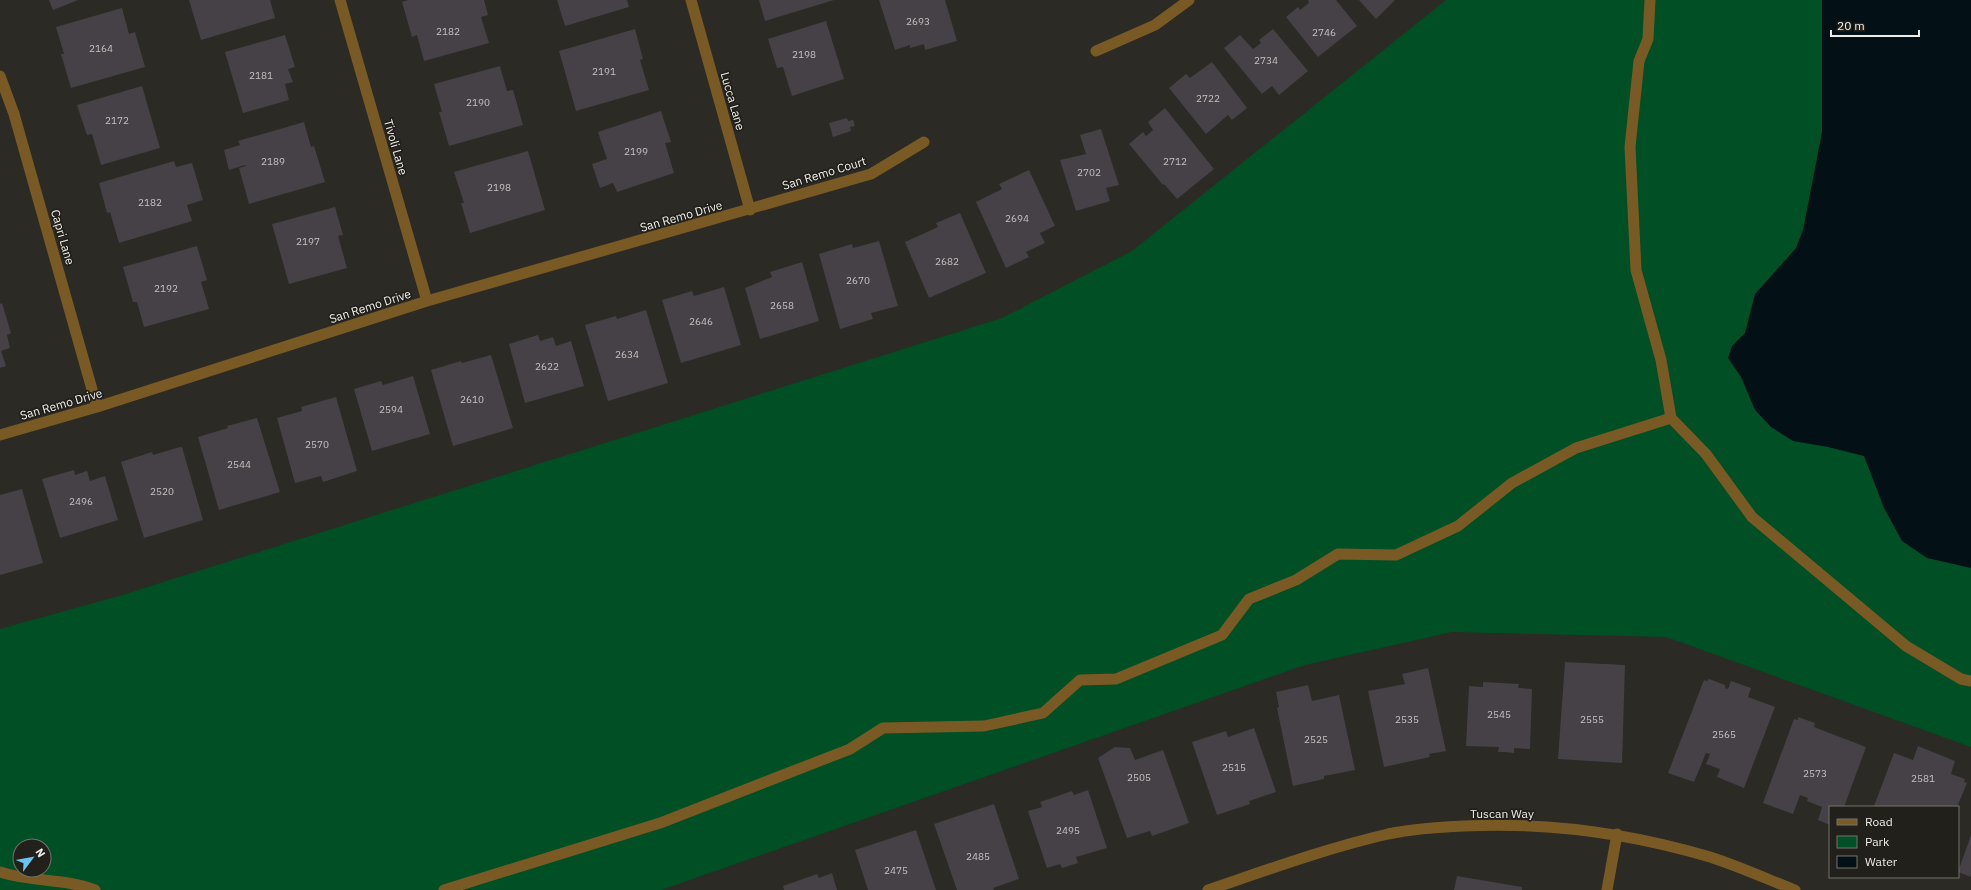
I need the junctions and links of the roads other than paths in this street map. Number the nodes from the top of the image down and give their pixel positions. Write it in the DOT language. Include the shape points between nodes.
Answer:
graph roads {
  1 [pos="340,0"];
  2 [pos="691,0"];
  3 [pos="1189,0"];
  4 [pos="1650,0"];
  5 [pos="1096,51"];
  6 [pos="0,76"];
  7 [pos="924,142"];
  8 [pos="750,210"];
  9 [pos="427,301"];
  10 [pos="97,407"];
  11 [pos="1671,418"];
  12 [pos="0,435"];
  13 [pos="1971,681"];
  14 [pos="1617,834"];
  15 [pos="0,872"];
  16 [pos="94,890"];
  17 [pos="444,890"];
  18 [pos="1208,890"];
  19 [pos="1607,890"];
  20 [pos="1795,890"];
  1 -- 9 [label="street, Tivoli Lane"];
  2 -- 8 [label="street, Lucca Lane"];
  3 -- 5 [label="street" via="1155,25"];
  4 -- 11 [label="street" via="1648,39 1640,61 1630,147 1636,270 1660,360"];
  6 -- 10 [label="street, Capri Lane" via="14,114"];
  7 -- 8 [label="street, San Remo Court" via="872,174"];
  8 -- 9 [label="street, San Remo Drive"];
  9 -- 10 [label="street, San Remo Drive"];
  10 -- 12 [label="street, San Remo Drive"];
  11 -- 13 [label="street" via="1706,454 1752,517 1906,646 1961,679"];
  11 -- 17 [label="street" via="1576,448 1512,482 1458,526 1396,555 1338,554 1296,580 1249,599 1222,635 1116,679 1080,680 1043,713 984,726 883,728 850,749 660,823"];
  14 -- 18 [label="street, Tuscan Way" via="1551,826 1484,825 1420,829 1345,846"];
  14 -- 19 [label="street"];
  14 -- 20 [label="street, Tuscan Way" via="1658,842 1712,858"];
  15 -- 16 [label="street" via="17,877 81,885"];
}
